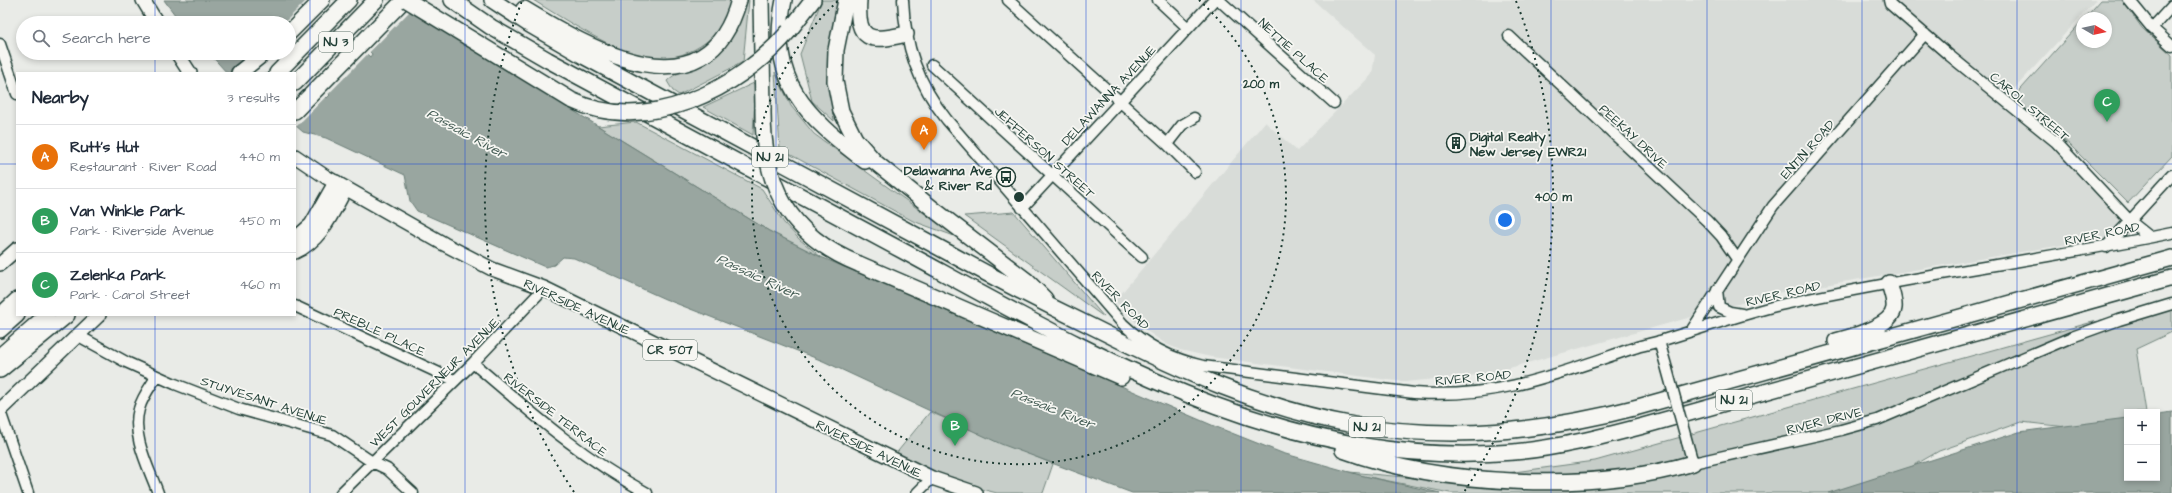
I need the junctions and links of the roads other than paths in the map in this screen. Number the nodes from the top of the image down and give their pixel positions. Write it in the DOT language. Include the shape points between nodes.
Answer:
graph roads {
  1 [pos="143,0"];
  2 [pos="322,0"];
  3 [pos="349,0"];
  4 [pos="376,0"];
  5 [pos="406,0"];
  6 [pos="452,0"];
  7 [pos="492,0"];
  8 [pos="508,0"];
  9 [pos="739,0"];
  10 [pos="761,0"];
  11 [pos="768,0"];
  12 [pos="784,0"];
  13 [pos="808,0"];
  14 [pos="813,0"];
  15 [pos="846,0"];
  16 [pos="859,0"];
  17 [pos="903,0"];
  18 [pos="1008,0"];
  19 [pos="1158,0"];
  20 [pos="1214,0"];
  21 [pos="1219,0"];
  22 [pos="1889,0"];
  23 [pos="2129,0"];
  24 [pos="2172,6"];
  25 [pos="153,16"];
  26 [pos="296,26"];
  27 [pos="792,27"];
  28 [pos="1188,28"];
  29 [pos="2152,28"];
  30 [pos="906,34"];
  31 [pos="1925,34"];
  32 [pos="1509,36"];
  33 [pos="0,44"];
  34 [pos="2172,46"];
  35 [pos="296,54"];
  36 [pos="182,60"];
  37 [pos="255,60"];
  38 [pos="262,60"];
  39 [pos="290,60"];
  40 [pos="932,65"];
  41 [pos="189,72"];
  42 [pos="240,72"];
  43 [pos="251,72"];
  44 [pos="278,72"];
  45 [pos="764,73"];
  46 [pos="296,82"];
  47 [pos="16,91"];
  48 [pos="1121,101"];
  49 [pos="1334,102"];
  50 [pos="296,110"];
  51 [pos="1194,118"];
  52 [pos="1167,144"];
  53 [pos="296,157"];
  54 [pos="1195,172"];
  55 [pos="1052,175"];
  56 [pos="2172,175"];
  57 [pos="341,186"];
  58 [pos="1022,208"];
  59 [pos="937,212"];
  60 [pos="2130,221"];
  61 [pos="2172,233"];
  62 [pos="2150,237"];
  63 [pos="296,239"];
  64 [pos="2106,247"];
  65 [pos="16,250"];
  66 [pos="296,251"];
  67 [pos="1142,257"];
  68 [pos="2172,258"];
  69 [pos="1737,259"];
  70 [pos="0,264"];
  71 [pos="2172,278"];
  72 [pos="1889,283"];
  73 [pos="544,288"];
  74 [pos="1717,290"];
  75 [pos="16,301"];
  76 [pos="2172,304"];
  77 [pos="296,306"];
  78 [pos="1052,307"];
  79 [pos="1746,314"];
  80 [pos="0,316"];
  81 [pos="16,316"];
  82 [pos="46,316"];
  83 [pos="66,316"];
  84 [pos="98,316"];
  85 [pos="0,330"];
  86 [pos="1691,331"];
  87 [pos="77,335"];
  88 [pos="1660,341"];
  89 [pos="0,356"];
  90 [pos="473,363"];
  91 [pos="0,370"];
  92 [pos="156,376"];
  93 [pos="454,380"];
  94 [pos="1699,390"];
  95 [pos="1226,409"];
  96 [pos="0,410"];
  97 [pos="1287,429"];
  98 [pos="372,462"];
  99 [pos="1693,463"];
  100 [pos="932,478"];
  101 [pos="28,493"];
  102 [pos="158,493"];
  103 [pos="340,493"];
  104 [pos="413,493"];
  105 [pos="646,493"];
  106 [pos="917,493"];
  107 [pos="976,493"];
  1 -- 25 [label="main road"];
  2 -- 26 [label="highway"];
  3 -- 35 [label="highway, NJ 3"];
  4 -- 46 [label="highway, NJ 3"];
  5 -- 27 [label="highway, bridge" via="571,100 593,109 616,113 661,109 708,92 752,66"];
  5 -- 50 [label="highway"];
  6 -- 95 [label="highway, NJ 21" via="491,27 548,60 1062,338 1135,373"];
  7 -- 78 [label="highway, NJ 21" via="585,57"];
  8 -- 9 [label="highway" via="556,28 610,54 637,63 663,66 687,62 701,56 714,45 728,28"];
  10 -- 45 [label="highway"];
  11 -- 45 [label="highway"];
  12 -- 59 [label="highway" via="780,26 782,56 791,84 805,108 820,126"];
  13 -- 27 [label="highway"];
  14 -- 27 [label="highway"];
  15 -- 59 [label="highway" via="834,73 839,103 847,125 870,157"];
  16 -- 30 [label="highway" via="858,24 866,35 878,40"];
  17 -- 30 [label="street, RIVER ROAD"];
  18 -- 48 [label="street"];
  19 -- 28 [label="street"];
  20 -- 28 [label="street, DELAWANNA AVENUE"];
  21 -- 49 [label="street, NETTIE PLACE"];
  22 -- 31 [label="street" via="1890,4"];
  23 -- 29 [label="street"];
  24 -- 29 [label="street"];
  28 -- 48 [label="street, DELAWANNA AVENUE"];
  29 -- 34 [label="street"];
  30 -- 58 [label="street, RIVER ROAD" via="916,71 933,102"];
  31 -- 60 [label="street, CAROL STREET" via="2056,142"];
  31 -- 69 [label="street, ENTIN ROAD" via="1773,206"];
  32 -- 69 [label="street, PEEKAY DRIVE" via="1707,221"];
  33 -- 47 [label="street"];
  36 -- 41 [label="main road"];
  37 -- 42 [label="highway"];
  38 -- 43 [label="highway"];
  39 -- 44 [label="highway, NJ 3"];
  40 -- 55 [label="street, JEFFERSON STREET"];
  45 -- 95 [label="highway, bridge" via="763,144 768,168 780,198 798,224 816,240 837,254 1126,379"];
  48 -- 52 [label="street"];
  48 -- 55 [label="street, DELAWANNA AVENUE"];
  51 -- 52 [label="street" via="1182,125"];
  52 -- 54 [label="street"];
  53 -- 57 [label="main road, RIVERSIDE AVENUE / CR 507"];
  55 -- 58 [label="street, DELAWANNA AVENUE"];
  55 -- 67 [label="street, JEFFERSON STREET"];
  56 -- 60 [label="street"];
  57 -- 63 [label="highway" via="312,225"];
  57 -- 66 [label="main road" via="319,235"];
  57 -- 73 [label="main road, RIVERSIDE AVENUE / CR 507" via="492,269"];
  58 -- 88 [label="street, RIVER ROAD" via="1102,302 1132,333 1162,353 1192,364 1399,392 1467,393 1537,381"];
  59 -- 78 [label="highway" via="1027,281"];
  60 -- 62 [label="street, CAROL STREET"];
  60 -- 64 [label="street"];
  61 -- 62 [label="street, RIVER ROAD"];
  62 -- 64 [label="street, RIVER ROAD"];
  64 -- 72 [label="street, RIVER ROAD"];
  65 -- 70 [label="main road"];
  68 -- 94 [label="highway, NJ 21"];
  69 -- 74 [label="street, ENTIN ROAD"];
  71 -- 97 [label="highway, NJ 21" via="1636,428 1547,448 1482,453 1415,452 1349,444"];
  72 -- 79 [label="street, RIVER ROAD"];
  72 -- 94 [label="highway" via="1894,307 1892,314 1883,323 1844,339 1741,371"];
  73 -- 90 [label="street, WEST GOUVERNEUR AVENUE"];
  73 -- 100 [label="main road, RIVERSIDE AVENUE / CR 507"];
  74 -- 79 [label="street" via="1717,302 1723,310"];
  74 -- 86 [label="street, ENTIN ROAD"];
  75 -- 80 [label="highway"];
  76 -- 99 [label="street, RIVER DRIVE" via="2072,337 1871,422"];
  77 -- 93 [label="street, PREBLE PLACE"];
  78 -- 94 [label="highway, NJ 21" via="1172,367 1234,391 1324,418 1385,429 1450,434 1528,430 1605,415"];
  79 -- 86 [label="street, RIVER ROAD"];
  81 -- 85 [label="highway"];
  82 -- 89 [label="highway"];
  83 -- 91 [label="highway"];
  84 -- 87 [label="main road"];
  86 -- 88 [label="street, RIVER ROAD"];
  87 -- 92 [label="street, STUYVESANT AVENUE"];
  87 -- 96 [label="main road"];
  88 -- 99 [label="street, bridge"];
  90 -- 93 [label="street, WEST GOUVERNEUR AVENUE"];
  90 -- 105 [label="street, RIVERSIDE TERRACE" via="568,443 603,468"];
  92 -- 98 [label="street, STUYVESANT AVENUE" via="239,409 332,435"];
  92 -- 102 [label="street" via="142,400 137,420 140,441"];
  93 -- 98 [label="street, WEST GOUVERNEUR AVENUE"];
  95 -- 97 [label="highway, NJ 21"];
  96 -- 101 [label="street"];
  97 -- 99 [label="highway" via="1365,458 1494,480 1586,480 1639,474"];
  98 -- 103 [label="street, WEST GOUVERNEUR AVENUE"];
  98 -- 104 [label="street, STUYVESANT AVENUE" via="388,469"];
  100 -- 106 [label="street"];
  100 -- 107 [label="main road, RIVERSIDE AVENUE / CR 507"];
}
